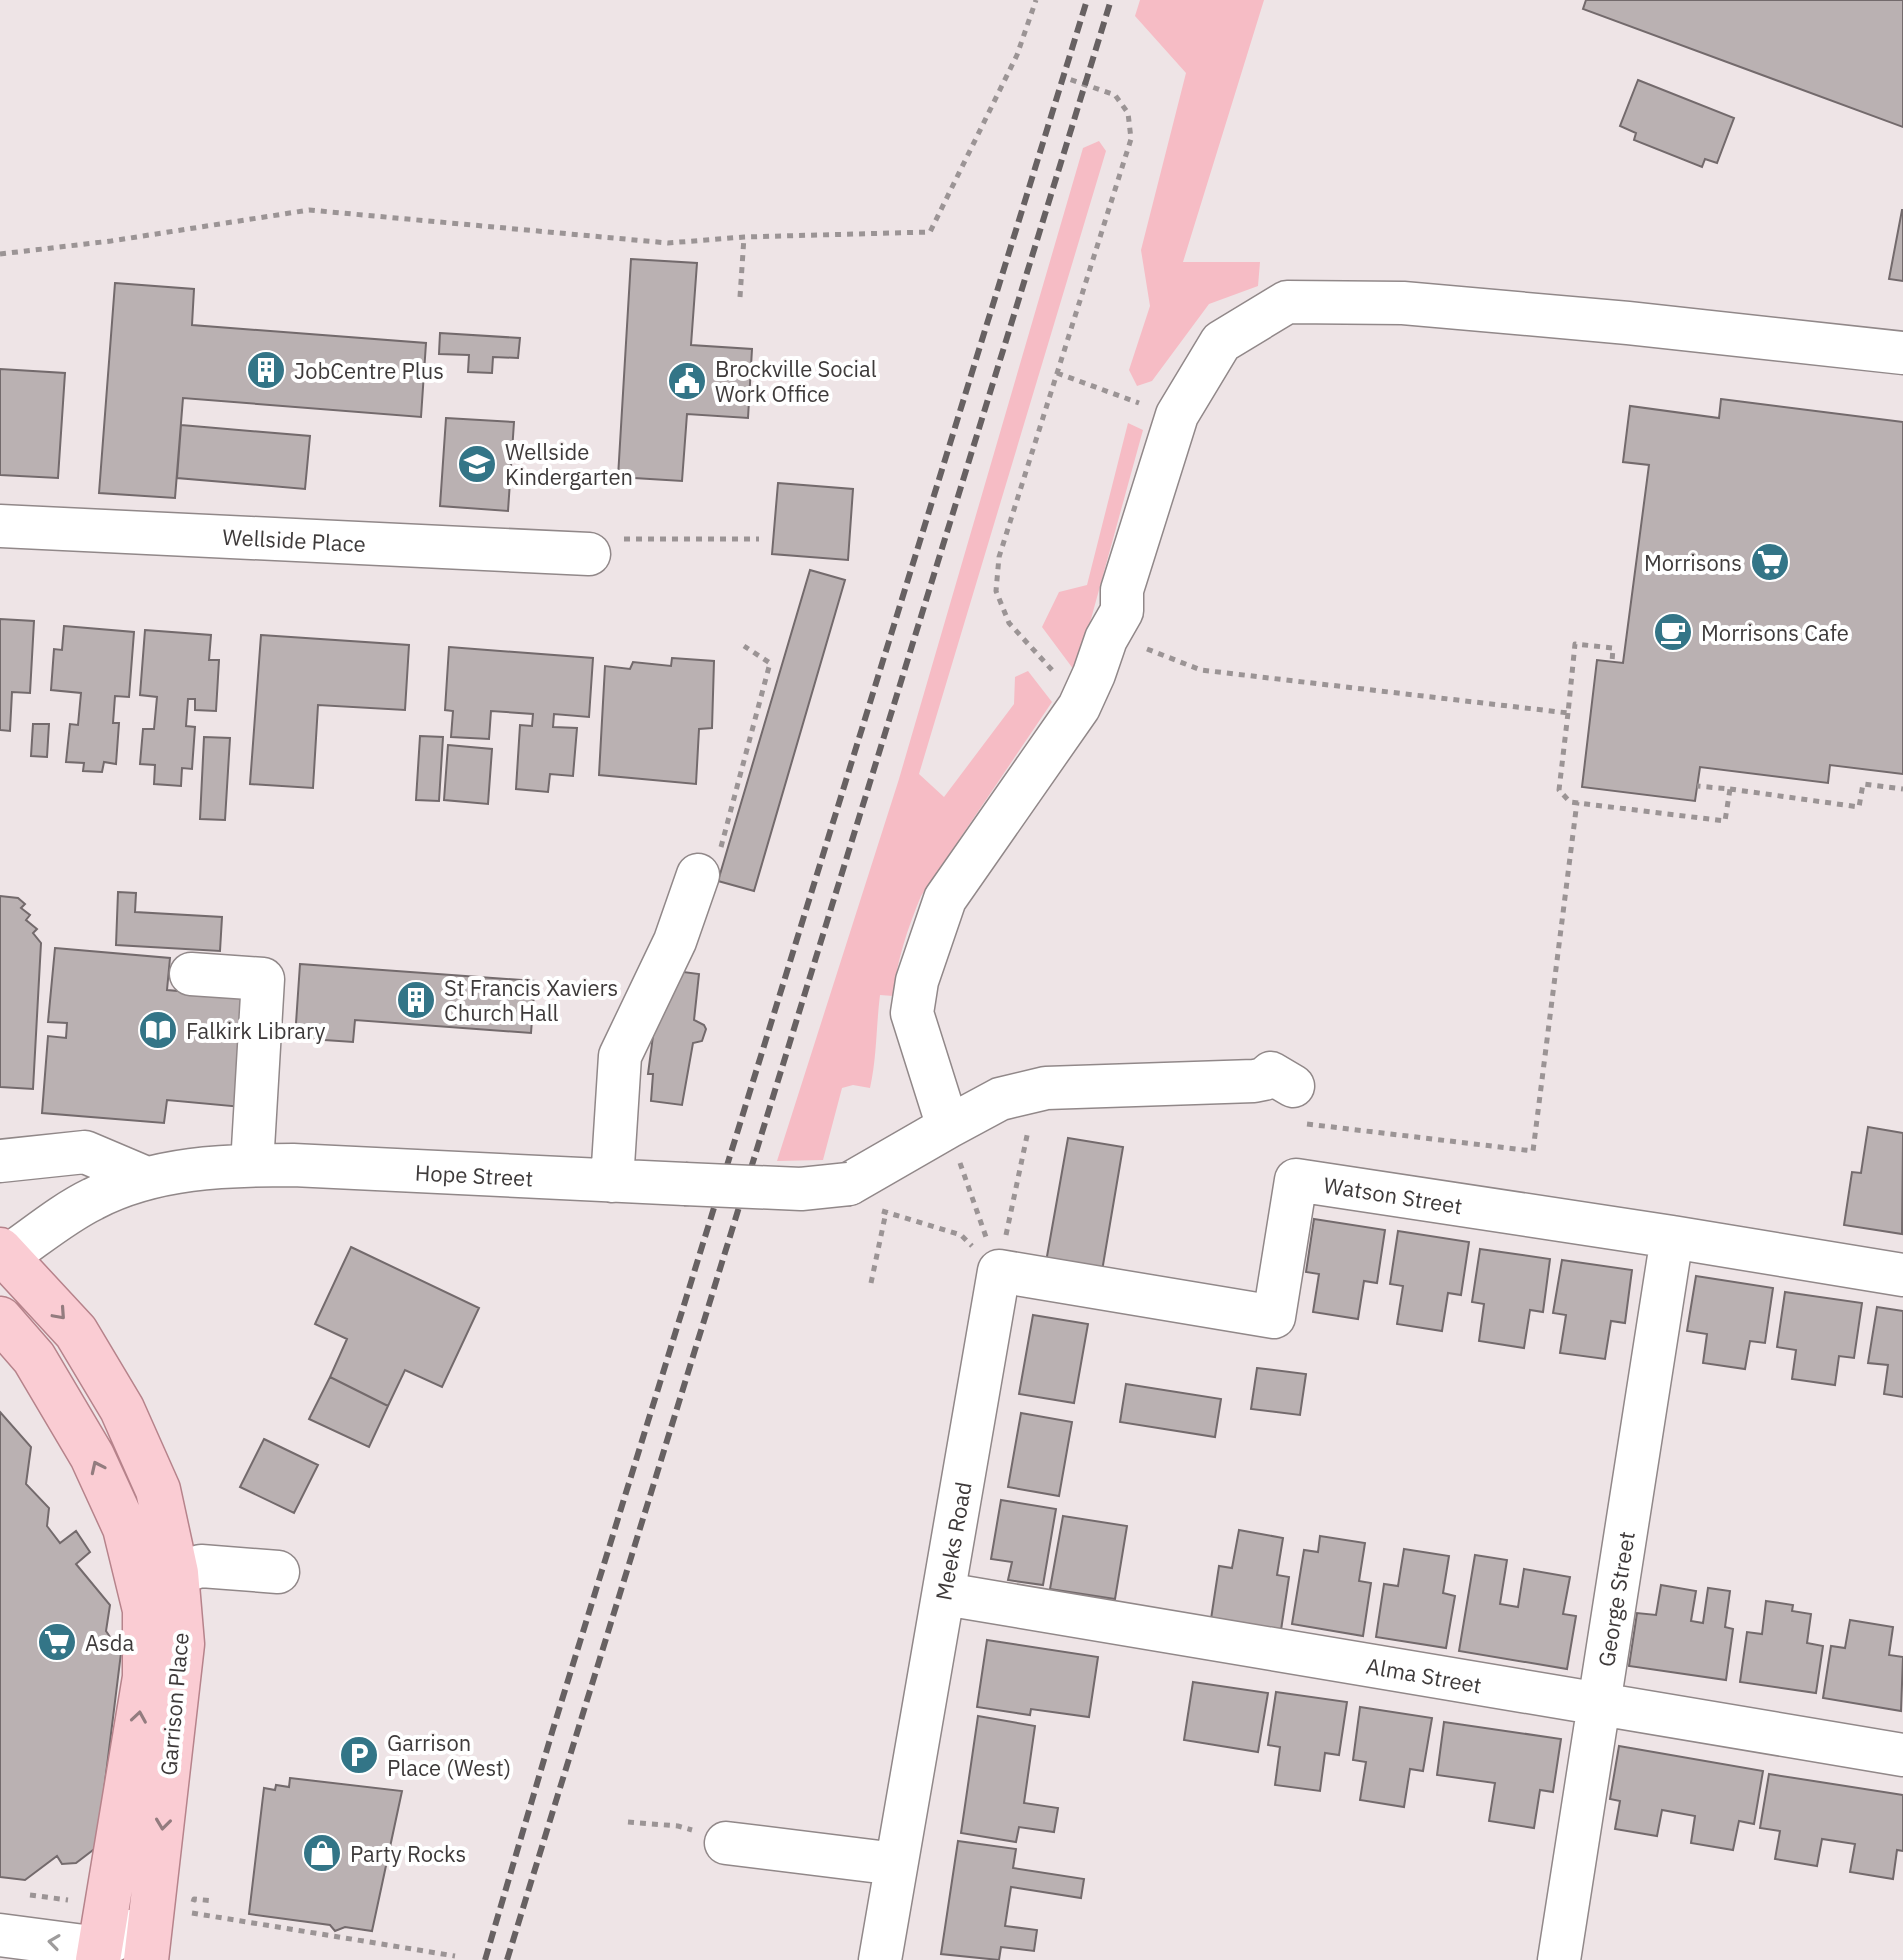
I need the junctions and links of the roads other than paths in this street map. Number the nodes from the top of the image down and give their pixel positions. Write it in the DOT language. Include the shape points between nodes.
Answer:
graph roads {
  1 [pos="1903,353"];
  2 [pos="0,526"];
  3 [pos="589,554"];
  4 [pos="695,881"];
  5 [pos="191,974"];
  6 [pos="1285,1086"];
  7 [pos="948,1127"];
  8 [pos="0,1161"];
  9 [pos="252,1165"];
  10 [pos="144,1177"];
  11 [pos="612,1181"];
  12 [pos="1672,1237"];
  13 [pos="3,1256"];
  14 [pos="999,1271"];
  15 [pos="1903,1275"];
  16 [pos="0,1319"];
  17 [pos="278,1572"];
  18 [pos="176,1573"];
  19 [pos="945,1594"];
  20 [pos="1599,1704"];
  21 [pos="1903,1755"];
  22 [pos="726,1843"];
  23 [pos="896,1864"];
  24 [pos="163,1930"];
  25 [pos="0,1935"];
  26 [pos="99,1954"];
  27 [pos="880,1960"];
  28 [pos="1559,1960"];
  1 -- 7 [label="street" via="1418,304 1287,302 1221,342 1177,415 1122,590 1122,611 1079,707 945,899 917,981 912,1013"];
  2 -- 3 [label="street, Wellside Place"];
  4 -- 11 [label="street" via="675,941 620,1056"];
  5 -- 9 [label="street" via="263,979"];
  6 -- 7 [label="street, Hope Street" via="1264,1079 1046,1088 1000,1099"];
  7 -- 11 [label="street, Hope Street, bridge" via="860,1196"];
  8 -- 10 [label="street" via="85,1152"];
  9 -- 10 [label="street, Hope Street"];
  9 -- 11 [label="street, Hope Street"];
  10 -- 13 [label="street, Hope Street" via="92,1199"];
  12 -- 14 [label="street, Watson Street" via="1296,1180 1274,1317"];
  12 -- 15 [label="street, Watson Street"];
  12 -- 20 [label="street, George Street"];
  13 -- 18 [label="main road, Garrison Place, one-way" via="76,1332 122,1409 158,1490"];
  14 -- 19 [label="street, Meeks Road"];
  26 -- 16 [label="main road, Garrison Place, one-way" via="145,1677 145,1610 125,1528 92,1456 34,1358"];
  17 -- 18 [label="street" via="201,1566"];
  18 -- 24 [label="main road, Garrison Place, one-way" via="182,1644"];
  19 -- 20 [label="street, Alma Street"];
  19 -- 23 [label="street, Meeks Road"];
  20 -- 21 [label="street, Alma Street"];
  20 -- 28 [label="street, George Street"];
  22 -- 23 [label="street"];
  23 -- 27 [label="street, Meeks Road"];
  24 -- 26 [label="street"];
  26 -- 25 [label="street, one-way"];
}
